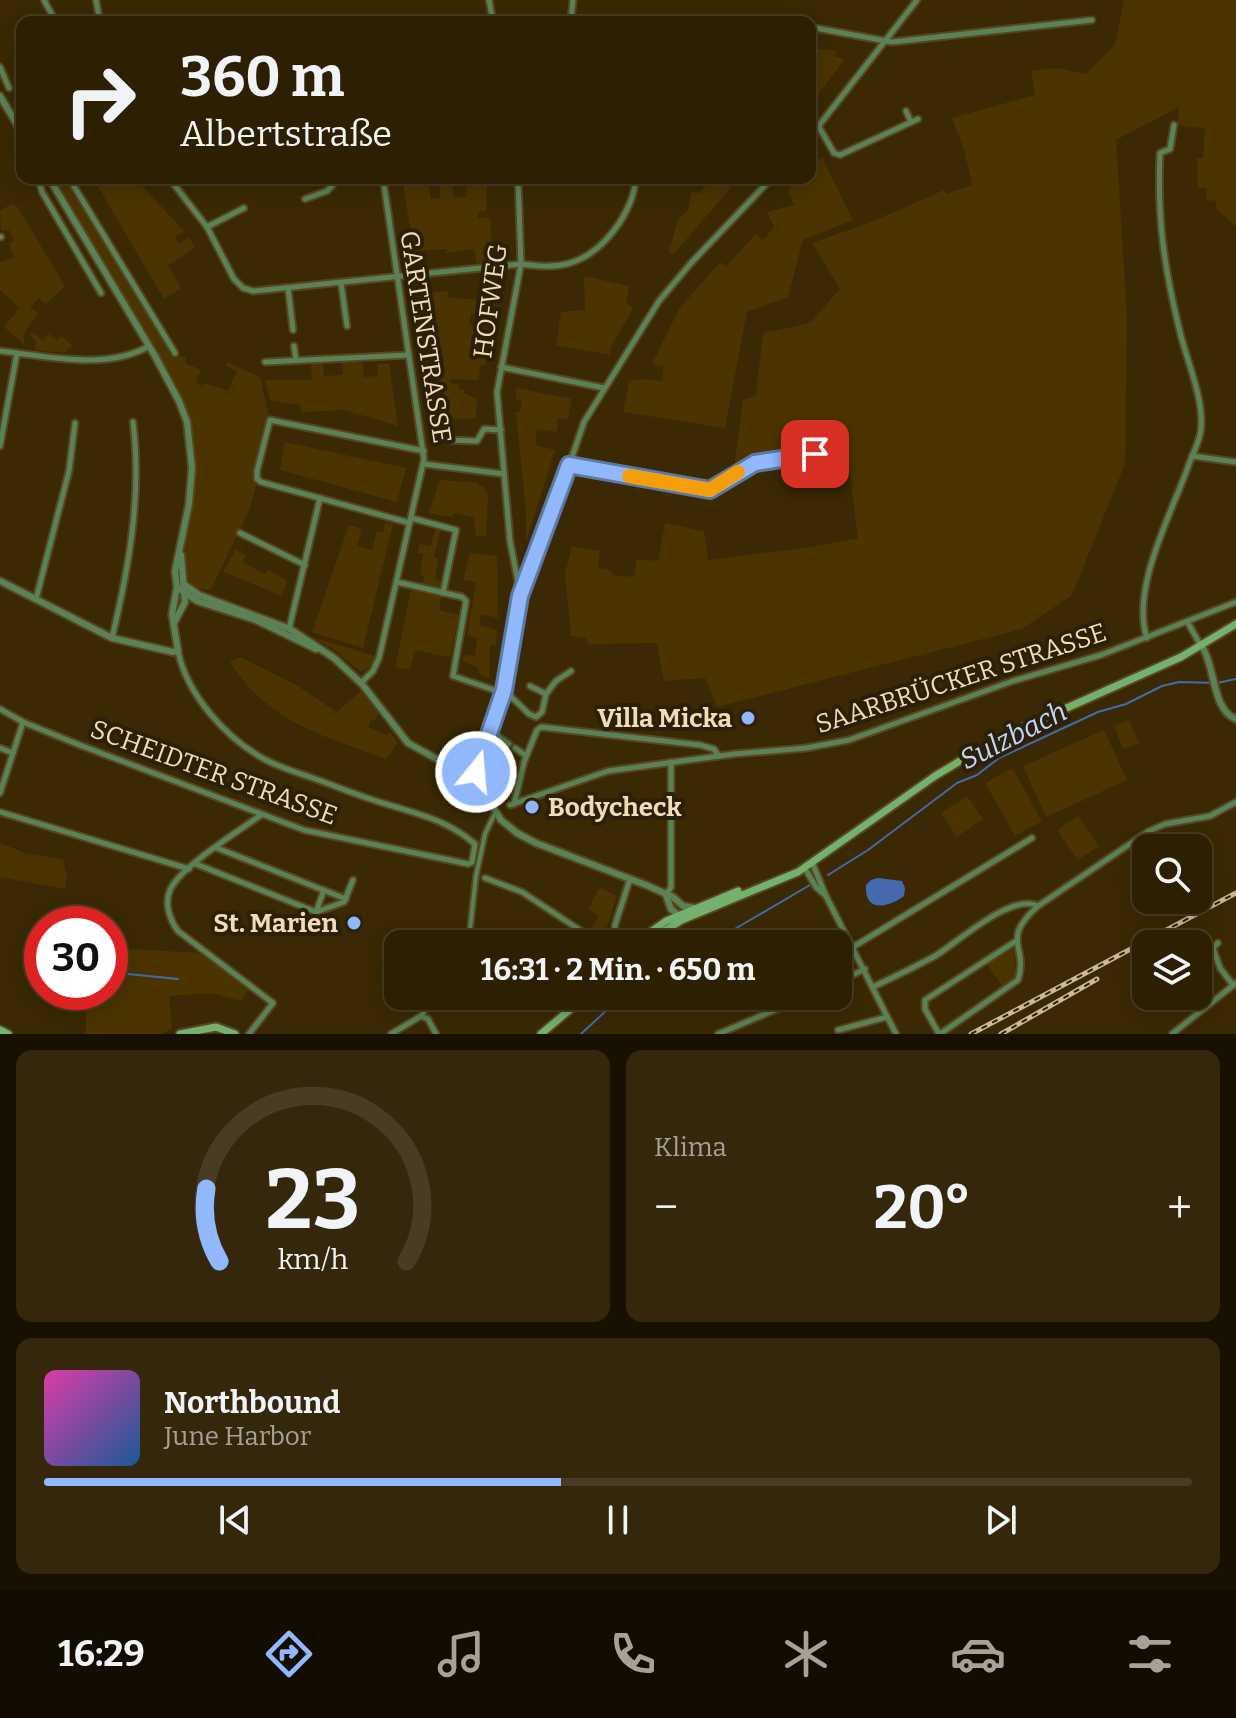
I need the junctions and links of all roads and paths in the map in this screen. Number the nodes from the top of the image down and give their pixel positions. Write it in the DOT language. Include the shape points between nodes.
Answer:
graph roads {
  1 [pos="917,0"];
  2 [pos="1092,20"];
  3 [pos="816,28"];
  4 [pos="886,42"];
  5 [pos="0,67"];
  6 [pos="9,88"];
  7 [pos="0,96"];
  8 [pos="906,111"];
  9 [pos="918,119"];
  10 [pos="911,122"];
  11 [pos="16,123"];
  12 [pos="1174,125"];
  13 [pos="819,127"];
  14 [pos="816,130"];
  15 [pos="41,184"];
  16 [pos="53,184"];
  17 [pos="73,184"];
  18 [pos="174,184"];
  19 [pos="333,184"];
  20 [pos="384,184"];
  21 [pos="518,184"];
  22 [pos="635,184"];
  23 [pos="766,184"];
  24 [pos="305,199"];
  25 [pos="244,208"];
  26 [pos="207,227"];
  27 [pos="521,264"];
  28 [pos="396,276"];
  29 [pos="341,283"];
  30 [pos="288,288"];
  31 [pos="101,293"];
  32 [pos="347,326"];
  33 [pos="1179,328"];
  34 [pos="293,330"];
  35 [pos="1171,330"];
  36 [pos="149,346"];
  37 [pos="294,346"];
  38 [pos="0,351"];
  39 [pos="17,353"];
  40 [pos="175,353"];
  41 [pos="409,355"];
  42 [pos="296,360"];
  43 [pos="265,362"];
  44 [pos="501,367"];
  45 [pos="604,388"];
  46 [pos="133,422"];
  47 [pos="75,423"];
  48 [pos="501,430"];
  49 [pos="448,440"];
  50 [pos="0,446"];
  51 [pos="424,451"];
  52 [pos="815,454"];
  53 [pos="1192,456"];
  54 [pos="1236,462"];
  55 [pos="424,464"];
  56 [pos="569,465"];
  57 [pos="504,474"];
  58 [pos="320,498"];
  59 [pos="411,521"];
  60 [pos="240,533"];
  61 [pos="305,565"];
  62 [pos="0,581"];
  63 [pos="397,582"];
  64 [pos="181,586"];
  65 [pos="443,593"];
  66 [pos="520,596"];
  67 [pos="177,598"];
  68 [pos="185,598"];
  69 [pos="198,598"];
  70 [pos="36,600"];
  71 [pos="1236,602"];
  72 [pos="1187,623"];
  73 [pos="1236,624"];
  74 [pos="288,632"];
  75 [pos="175,633"];
  76 [pos="112,638"];
  77 [pos="1147,638"];
  78 [pos="1202,646"];
  79 [pos="178,651"];
  80 [pos="571,671"];
  81 [pos="361,683"];
  82 [pos="530,686"];
  83 [pos="504,692"];
  84 [pos="546,694"];
  85 [pos="0,709"];
  86 [pos="536,717"];
  87 [pos="1236,719"];
  88 [pos="23,722"];
  89 [pos="539,727"];
  90 [pos="489,730"];
  91 [pos="0,748"];
  92 [pos="13,753"];
  93 [pos="526,756"];
  94 [pos="719,756"];
  95 [pos="671,762"];
  96 [pos="476,780"];
  97 [pos="0,793"];
  98 [pos="1236,802"];
  99 [pos="0,812"];
  100 [pos="261,815"];
  101 [pos="494,815"];
  102 [pos="1032,838"];
  103 [pos="216,847"];
  104 [pos="812,862"];
  105 [pos="196,864"];
  106 [pos="800,867"];
  107 [pos="189,869"];
  108 [pos="476,876"];
  109 [pos="485,878"];
  110 [pos="630,879"];
  111 [pos="353,880"];
  112 [pos="324,890"];
  113 [pos="825,894"];
  114 [pos="666,895"];
  115 [pos="346,899"];
  116 [pos="679,903"];
  117 [pos="1038,906"];
  118 [pos="697,908"];
  119 [pos="671,909"];
  120 [pos="316,912"];
  121 [pos="683,917"];
  122 [pos="669,924"];
  123 [pos="470,930"];
  124 [pos="580,930"];
  125 [pos="615,930"];
  126 [pos="658,930"];
  127 [pos="661,930"];
  128 [pos="1016,941"];
  129 [pos="1218,943"];
  130 [pos="853,947"];
  131 [pos="865,969"];
  132 [pos="852,975"];
  133 [pos="1235,984"];
  134 [pos="873,987"];
  135 [pos="425,1010"];
  136 [pos="569,1010"];
  137 [pos="775,1010"];
  138 [pos="421,1016"];
  139 [pos="887,1017"];
  140 [pos="0,1030"];
  141 [pos="838,1030"];
  142 [pos="208,1031"];
  143 [pos="8,1034"];
  144 [pos="180,1034"];
  145 [pos="235,1034"];
  146 [pos="249,1034"];
  147 [pos="391,1034"];
  148 [pos="436,1034"];
  149 [pos="541,1034"];
  150 [pos="718,1034"];
  151 [pos="896,1034"];
  152 [pos="940,1034"];
  153 [pos="1172,1034"];
  1 -- 4 [label="street"];
  2 -- 4 [label="street"];
  3 -- 4 [label="street"];
  4 -- 13 [label="street"];
  5 -- 6 [label="street"];
  7 -- 11 [label="street"];
  8 -- 10 [label="street"];
  9 -- 10 [label="street"];
  10 -- 13 [label="street" via="840,155"];
  12 -- 33 [label="street" via="1170,149 1160,153 1158,197 1161,242"];
  13 -- 14 [label="street"];
  15 -- 31 [label="street"];
  16 -- 36 [label="street"];
  17 -- 40 [label="street"];
  18 -- 26 [label="street"];
  19 -- 24 [label="street"];
  20 -- 28 [label="street, GARTENSTRASSE"];
  21 -- 27 [label="street, HOFWEG"];
  22 -- 27 [label="street" via="615,229 583,258 561,265"];
  23 -- 45 [label="street" via="659,301"];
  25 -- 26 [label="street"];
  26 -- 30 [label="street" via="243,288"];
  27 -- 28 [label="street"];
  27 -- 44 [label="street, HOFWEG"];
  28 -- 29 [label="street"];
  28 -- 41 [label="street, GARTENSTRASSE"];
  29 -- 30 [label="street"];
  29 -- 32 [label="street"];
  30 -- 34 [label="street"];
  33 -- 35 [label="street"];
  33 -- 53 [label="street" via="1200,413"];
  36 -- 39 [label="street" via="107,359"];
  36 -- 64 [label="street" via="179,401 191,440 191,491 175,571"];
  37 -- 42 [label="street"];
  38 -- 39 [label="street"];
  39 -- 50 [label="street"];
  41 -- 42 [label="street"];
  41 -- 51 [label="street, GARTENSTRASSE"];
  42 -- 43 [label="street"];
  44 -- 45 [label="street"];
  44 -- 48 [label="street, HOFWEG"];
  45 -- 56 [label="street" via="584,422"];
  46 -- 76 [label="street" via="135,513"];
  47 -- 70 [label="street" via="69,471"];
  48 -- 49 [label="street" via="484,429 477,441"];
  48 -- 57 [label="street, HOFWEG"];
  51 -- 55 [label="street, GARTENSTRASSE"];
  51 -- 58 [label="street" via="270,420 257,479"];
  52 -- 56 [label="street" via="755,463 710,490"];
  53 -- 54 [label="street"];
  53 -- 77 [label="street" via="1148,581 1142,618"];
  55 -- 57 [label="street"];
  55 -- 59 [label="street, GARTENSTRASSE"];
  56 -- 66 [label="street"];
  57 -- 66 [label="street, HOFWEG"];
  58 -- 59 [label="street"];
  58 -- 61 [label="street"];
  59 -- 63 [label="street, GARTENSTRASSE"];
  59 -- 65 [label="street" via="456,530"];
  60 -- 61 [label="street"];
  61 -- 74 [label="street"];
  62 -- 70 [label="street"];
  63 -- 65 [label="street"];
  63 -- 81 [label="street, GARTENSTRASSE" via="378,662"];
  64 -- 67 [label="street"];
  64 -- 68 [label="street"];
  64 -- 69 [label="street"];
  65 -- 83 [label="street" via="466,601 453,676"];
  66 -- 83 [label="street"];
  67 -- 68 [label="street"];
  67 -- 75 [label="street" via="172,614"];
  68 -- 69 [label="street"];
  68 -- 75 [label="street"];
  69 -- 74 [label="street"];
  70 -- 76 [label="street"];
  71 -- 72 [label="street, SAARBRÜCKER STRASSE"];
  72 -- 77 [label="street, SAARBRÜCKER STRASSE"];
  72 -- 78 [label="street"];
  73 -- 78 [label="main road"];
  74 -- 81 [label="street" via="334,658"];
  75 -- 79 [label="street"];
  76 -- 79 [label="street"];
  77 -- 94 [label="street, SAARBRÜCKER STRASSE" via="849,740"];
  78 -- 87 [label="street" via="1219,704"];
  78 -- 104 [label="main road" via="995,740"];
  79 -- 100 [label="street, SCHEIDTER STRASSE" via="195,691 231,736 266,760 449,825 475,844 472,862 335,838"];
  80 -- 84 [label="street"];
  81 -- 96 [label="street" via="408,743"];
  82 -- 84 [label="street"];
  83 -- 86 [label="street"];
  83 -- 90 [label="street"];
  84 -- 86 [label="street"];
  85 -- 88 [label="street, SCHEIDTER STRASSE"];
  86 -- 89 [label="street"];
  88 -- 92 [label="street"];
  88 -- 100 [label="street, SCHEIDTER STRASSE"];
  89 -- 93 [label="street"];
  89 -- 94 [label="street" via="700,745"];
  90 -- 93 [label="street"];
  90 -- 96 [label="street"];
  91 -- 92 [label="street"];
  92 -- 97 [label="street"];
  93 -- 95 [label="street, SAARBRÜCKER STRASSE" via="512,805 594,774"];
  94 -- 95 [label="street, SAARBRÜCKER STRASSE"];
  95 -- 114 [label="street" via="671,887"];
  96 -- 110 [label="street" via="501,820 517,833"];
  98 -- 117 [label="street" via="1210,816 1143,834"];
  99 -- 107 [label="street"];
  100 -- 103 [label="street"];
  101 -- 108 [label="street"];
  102 -- 130 [label="street"];
  103 -- 105 [label="street"];
  103 -- 112 [label="street"];
  104 -- 106 [label="main road"];
  104 -- 113 [label="street"];
  105 -- 107 [label="street"];
  105 -- 120 [label="street"];
  106 -- 113 [label="street"];
  106 -- 118 [label="main road"];
  106 -- 121 [label="main road"];
  107 -- 146 [label="street" via="168,893 171,920 186,938 273,1003"];
  108 -- 109 [label="street"];
  108 -- 123 [label="street"];
  109 -- 124 [label="street" via="522,892"];
  110 -- 114 [label="street"];
  110 -- 125 [label="street"];
  111 -- 115 [label="street"];
  112 -- 115 [label="street"];
  112 -- 120 [label="street"];
  113 -- 130 [label="street"];
  114 -- 116 [label="street"];
  114 -- 119 [label="street"];
  115 -- 120 [label="street"];
  116 -- 118 [label="street"];
  116 -- 121 [label="street"];
  117 -- 128 [label="street" via="1020,925"];
  117 -- 134 [label="street" via="1006,909 936,955"];
  118 -- 121 [label="main road"];
  119 -- 121 [label="street"];
  119 -- 122 [label="street"];
  121 -- 122 [label="main road"];
  122 -- 126 [label="main road"];
  122 -- 127 [label="main road"];
  128 -- 152 [label="street" via="1018,980"];
  128 -- 152 [label="street" via="925,1000"];
  129 -- 133 [label="street" via="1213,948 1216,961"];
  130 -- 131 [label="street"];
  131 -- 132 [label="street"];
  131 -- 134 [label="street"];
  133 -- 153 [label="street"];
  134 -- 139 [label="street"];
  135 -- 138 [label="street"];
  136 -- 149 [label="main road"];
  137 -- 150 [label="street"];
  138 -- 147 [label="street"];
  138 -- 148 [label="street"];
  139 -- 141 [label="street"];
  139 -- 151 [label="street"];
  140 -- 143 [label="main road"];
  142 -- 144 [label="main road"];
  142 -- 145 [label="main road"];
}
